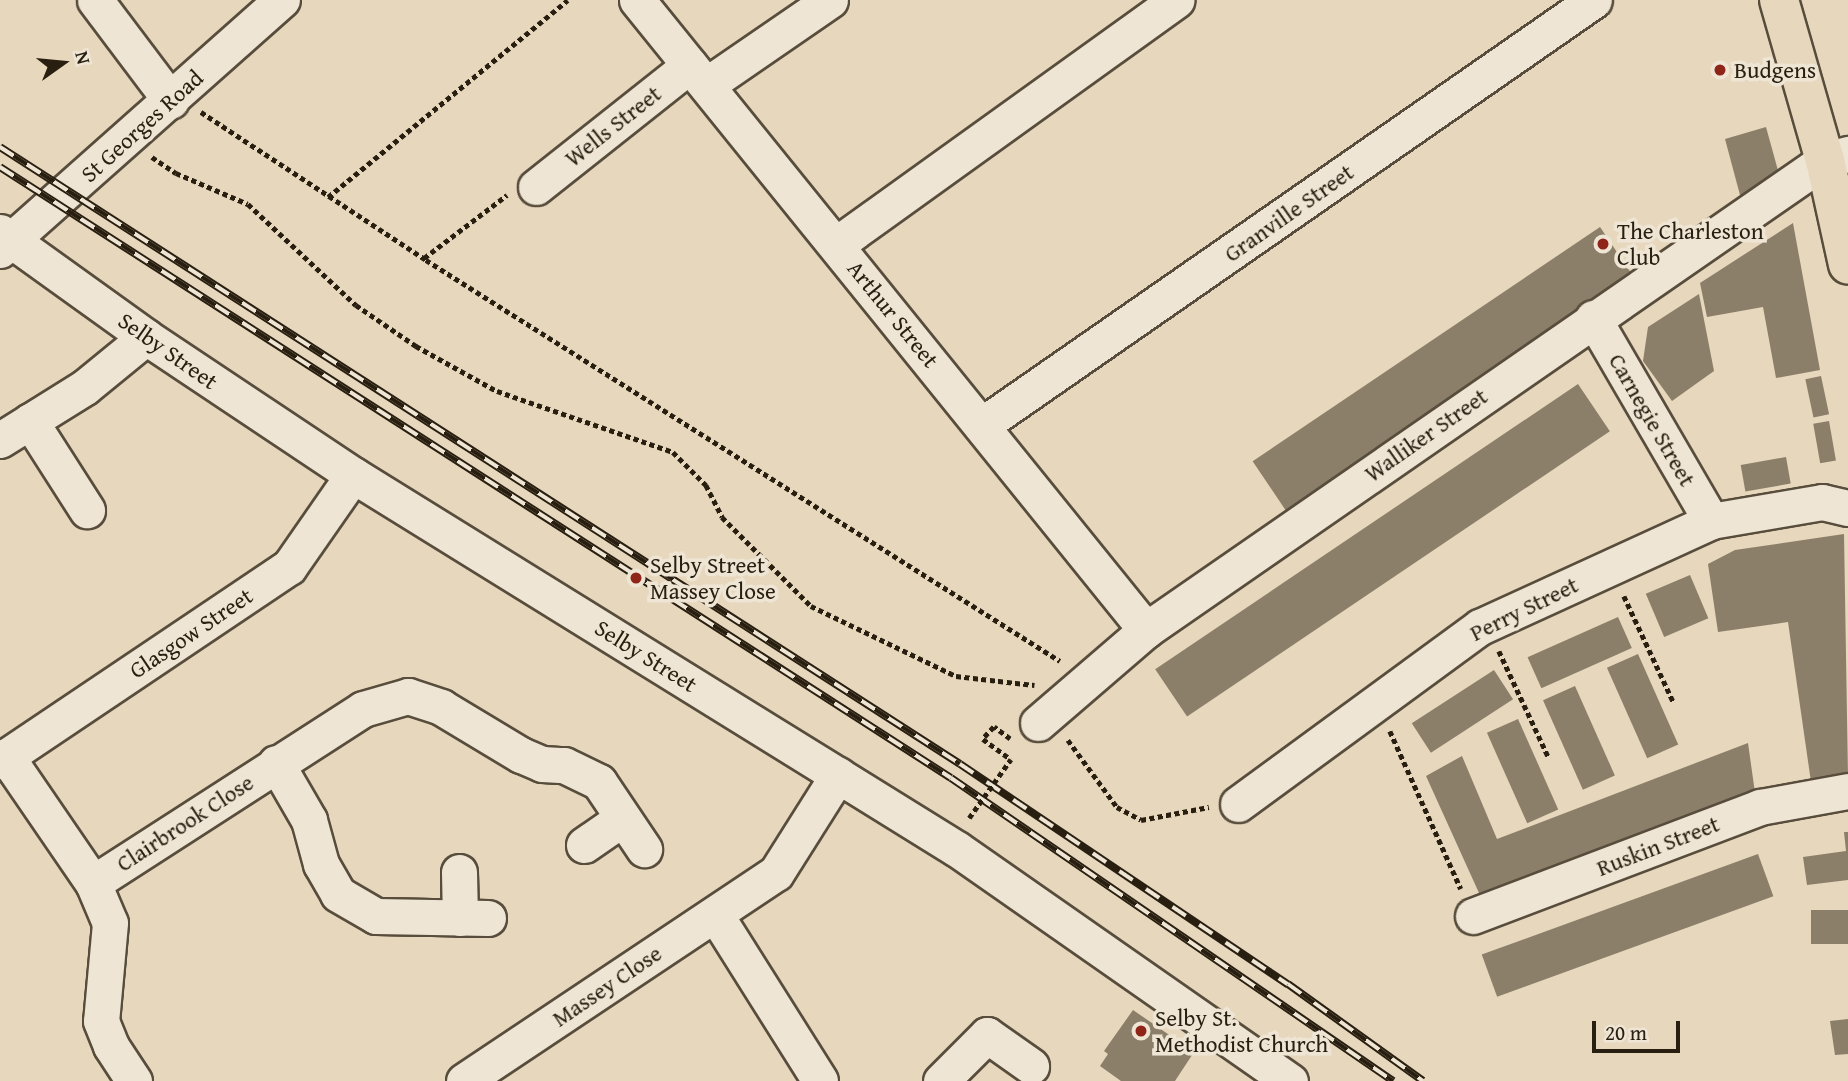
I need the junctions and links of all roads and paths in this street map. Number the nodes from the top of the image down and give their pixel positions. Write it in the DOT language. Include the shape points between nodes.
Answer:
graph roads {
  1 [pos="95,0"];
  2 [pos="282,0"];
  3 [pos="568,0"];
  4 [pos="637,0"];
  5 [pos="830,0"];
  6 [pos="1177,0"];
  7 [pos="1594,0"];
  8 [pos="1779,0"];
  9 [pos="699,74"];
  10 [pos="175,97"];
  11 [pos="127,140"];
  12 [pos="1836,157"];
  13 [pos="536,187"];
  14 [pos="328,197"];
  15 [pos="1848,217"];
  16 [pos="5,241"];
  17 [pos="837,244"];
  18 [pos="424,258"];
  19 [pos="1848,265"];
  20 [pos="1593,318"];
  21 [pos="146,337"];
  22 [pos="30,421"];
  23 [pos="982,425"];
  24 [pos="0,440"];
  25 [pos="353,475"];
  26 [pos="1848,508"];
  27 [pos="87,510"];
  28 [pos="1711,521"];
  29 [pos="1611,567"];
  30 [pos="1487,624"];
  31 [pos="1146,631"];
  32 [pos="1083,685"];
  33 [pos="1377,701"];
  34 [pos="1674,704"];
  35 [pos="1043,717"];
  36 [pos="1549,758"];
  37 [pos="3,759"];
  38 [pos="276,762"];
  39 [pos="838,775"];
  40 [pos="1848,791"];
  41 [pos="1238,804"];
  42 [pos="623,818"];
  43 [pos="969,818"];
  44 [pos="584,845"];
  45 [pos="644,849"];
  46 [pos="459,872"];
  47 [pos="93,883"];
  48 [pos="715,914"];
  49 [pos="1473,916"];
  50 [pos="1031,1066"];
  51 [pos="505,1069"];
  52 [pos="953,1070"];
  53 [pos="134,1081"];
  54 [pos="464,1081"];
  55 [pos="820,1081"];
  56 [pos="1290,1081"];
  1 -- 10 [label="street"];
  2 -- 10 [label="street, St Georges Road"];
  3 -- 14 [label="path"];
  4 -- 9 [label="street, Arthur Street"];
  5 -- 9 [label="street, Wells Street"];
  6 -- 17 [label="street"];
  7 -- 23 [label="street, Granville Street"];
  8 -- 12 [label="main road"];
  9 -- 13 [label="street, Wells Street"];
  9 -- 17 [label="street, Arthur Street"];
  10 -- 11 [label="street, St Georges Road"];
  10 -- 14 [label="path"];
  11 -- 16 [label="street, St Georges Road"];
  11 -- 32 [label="path" via="176,173 248,204 348,298 416,346 498,391 673,452 706,485 722,517 811,606 956,676"];
  12 -- 15 [label="main road"];
  12 -- 19 [label="main road"];
  12 -- 20 [label="street, Walliker Street"];
  13 -- 18 [label="path" via="522,183"];
  14 -- 18 [label="path"];
  16 -- 21 [label="street, Selby Street"];
  17 -- 23 [label="street, Arthur Street"];
  18 -- 32 [label="path"];
  20 -- 28 [label="street, Carnegie Street"];
  20 -- 31 [label="street, Walliker Street"];
  21 -- 22 [label="street" via="85,387"];
  21 -- 25 [label="street, Selby Street"];
  22 -- 24 [label="street"];
  22 -- 27 [label="street"];
  23 -- 31 [label="street, Arthur Street"];
  25 -- 37 [label="street, Glasgow Street" via="289,567"];
  25 -- 39 [label="street, Selby Street"];
  26 -- 28 [label="street, Perry Street" via="1822,502"];
  28 -- 29 [label="street, Perry Street"];
  29 -- 30 [label="street, Perry Street"];
  29 -- 34 [label="path"];
  30 -- 33 [label="street, Perry Street"];
  30 -- 36 [label="path"];
  31 -- 32 [label="street, Walliker Street"];
  32 -- 35 [label="street, Walliker Street"];
  33 -- 41 [label="street, Perry Street"];
  33 -- 49 [label="path"];
  35 -- 41 [label="path" via="1117,807 1141,820"];
  35 -- 43 [label="path, bridge" via="1018,745 994,727 984,739 1010,759"];
  37 -- 47 [label="street, Clairbrook Close"];
  38 -- 42 [label="street, Clairbrook Close" via="363,709 408,696 441,707 521,755 542,764 565,765 599,782"];
  38 -- 46 [label="street, Clairbrook Close" via="309,820 321,864 338,894 376,916 474,918"];
  38 -- 47 [label="street, Clairbrook Close"];
  39 -- 48 [label="street, Massey Close" via="776,873"];
  39 -- 56 [label="street, Selby Street" via="957,849"];
  40 -- 49 [label="street, Ruskin Street" via="1760,807"];
  42 -- 44 [label="street"];
  42 -- 45 [label="street, Clairbrook Close"];
  47 -- 53 [label="street, Clairbrook Close" via="110,923 101,1021"];
  48 -- 51 [label="street, Massey Close"];
  48 -- 55 [label="street"];
  50 -- 52 [label="street" via="987,1035"];
  51 -- 54 [label="street, Massey Close"];
}
